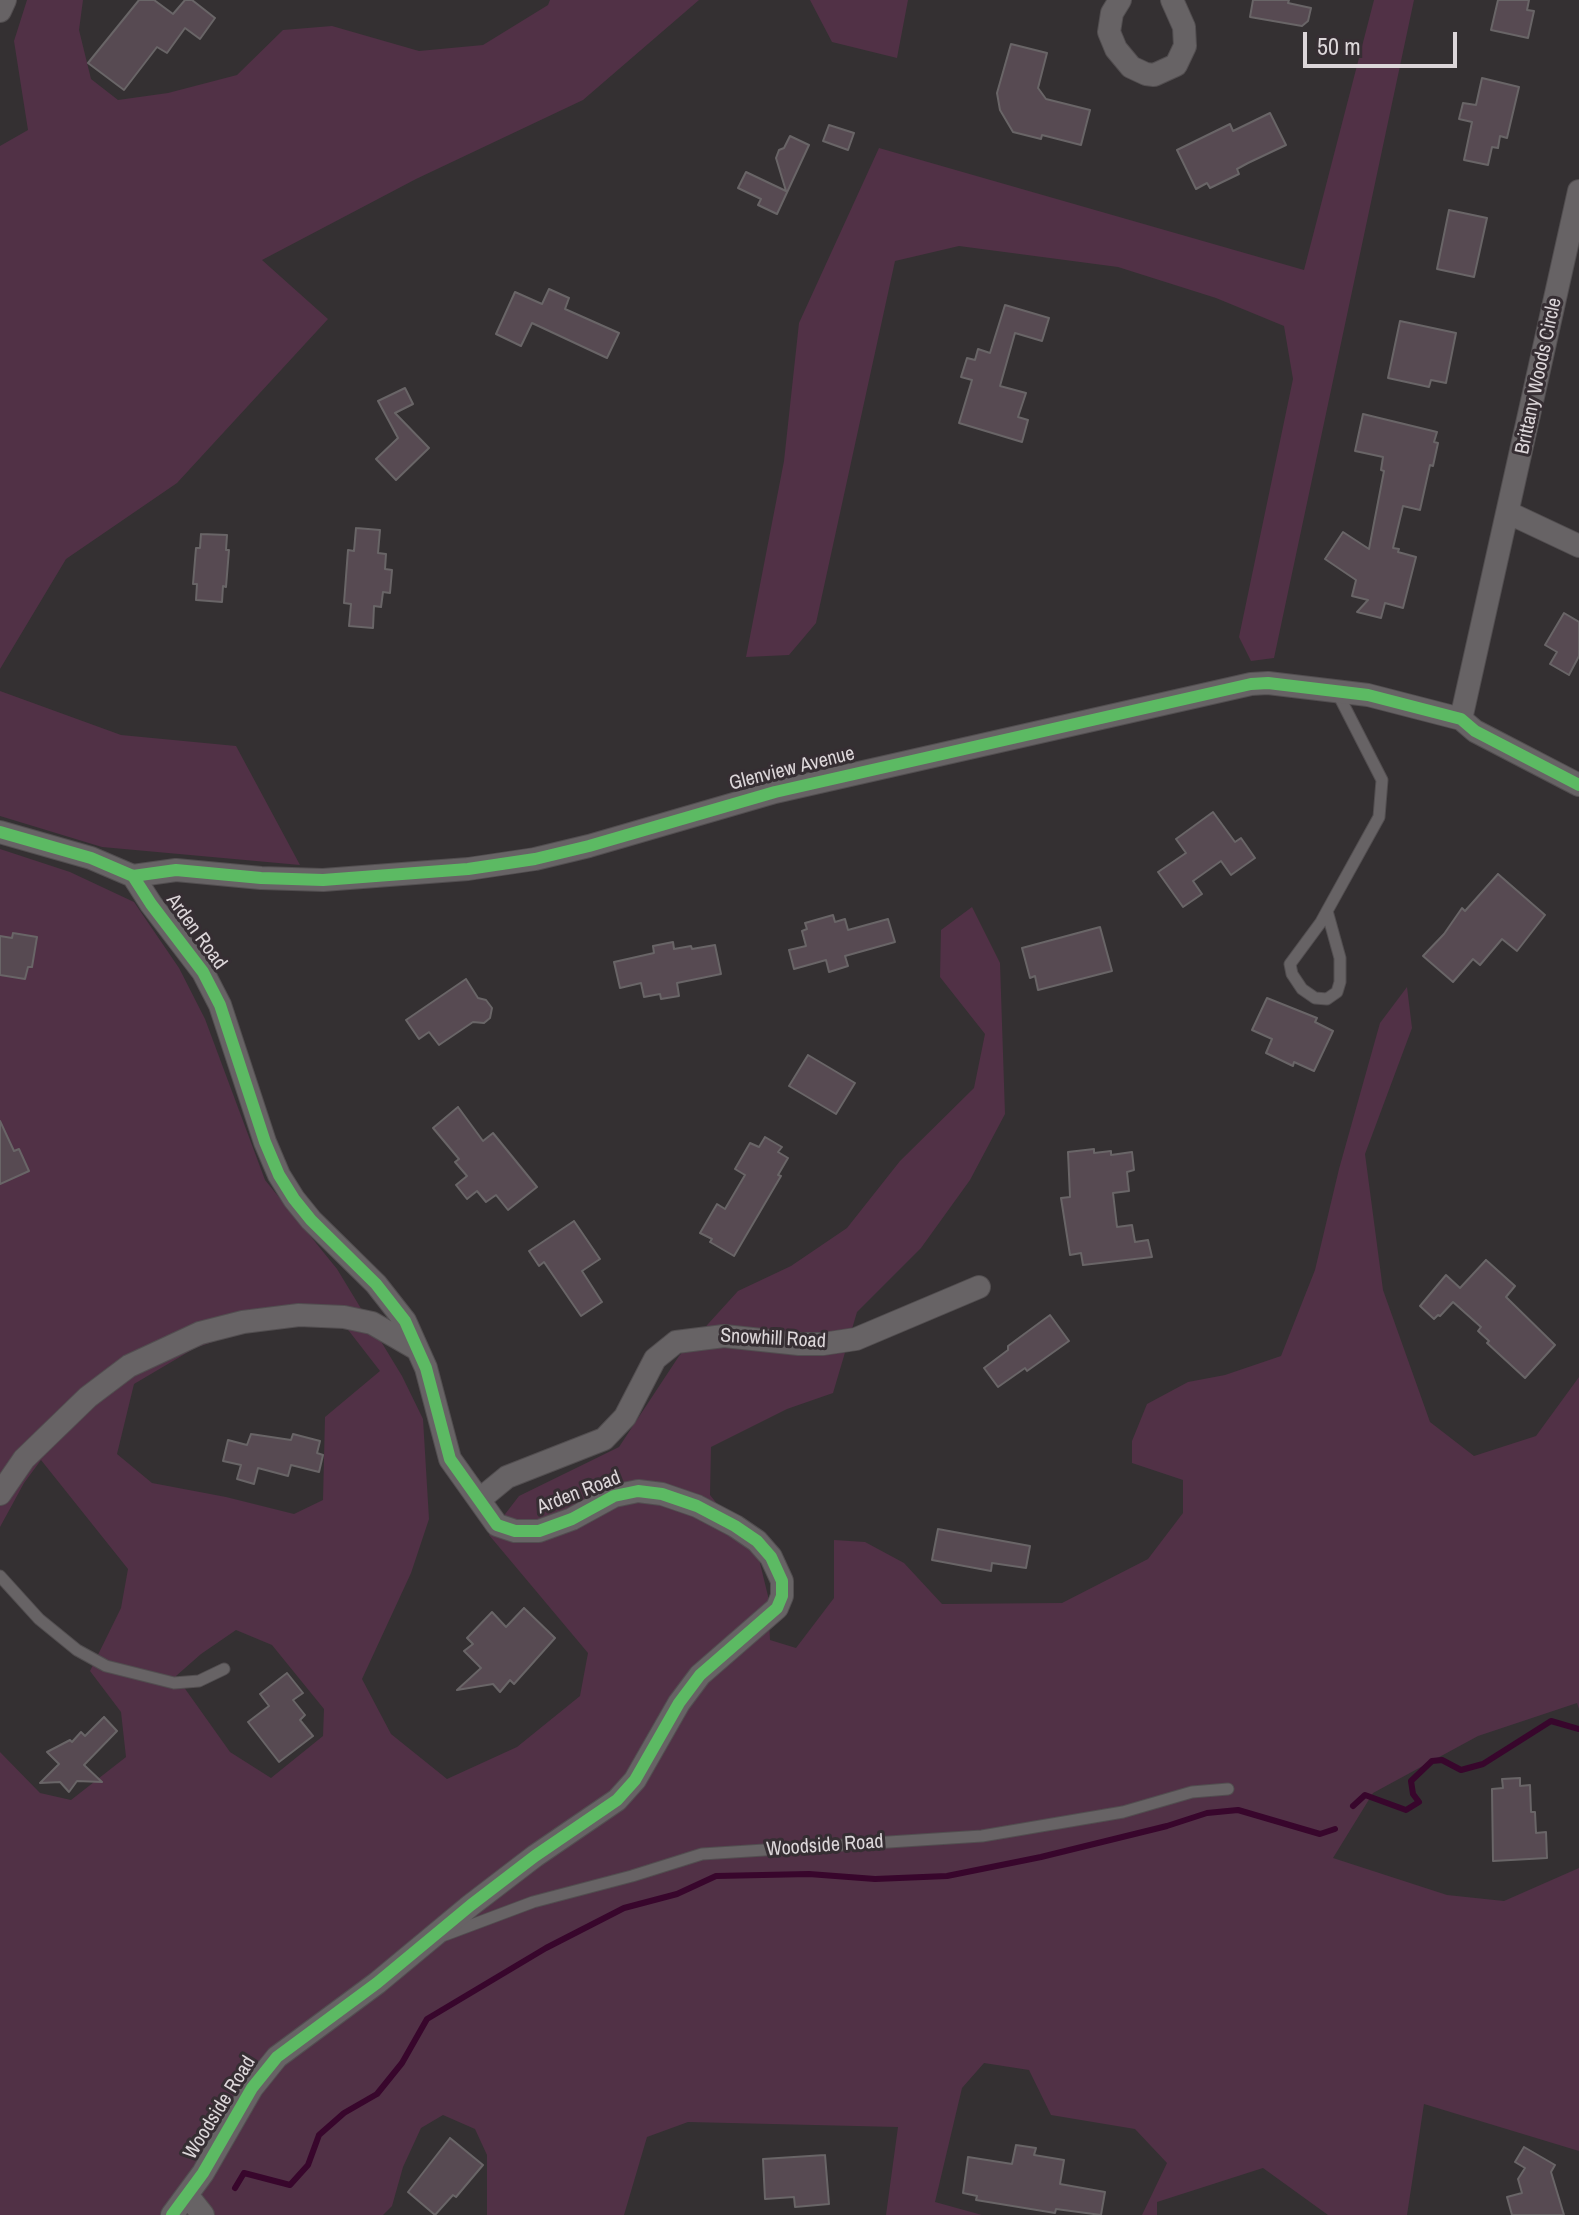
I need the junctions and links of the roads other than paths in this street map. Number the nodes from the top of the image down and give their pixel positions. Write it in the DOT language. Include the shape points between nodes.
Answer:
graph roads {
  1 [pos="5,0"];
  2 [pos="1120,0"];
  3 [pos="1172,0"];
  4 [pos="0,11"];
  5 [pos="1579,191"];
  6 [pos="1509,513"];
  7 [pos="1579,546"];
  8 [pos="1337,692"];
  9 [pos="1461,719"];
  10 [pos="1579,785"];
  11 [pos="0,832"];
  12 [pos="133,876"];
  13 [pos="1327,911"];
  14 [pos="979,1287"];
  15 [pos="417,1349"];
  16 [pos="0,1494"];
  17 [pos="479,1500"];
  18 [pos="0,1576"];
  19 [pos="224,1669"];
  20 [pos="1228,1789"];
  21 [pos="425,1943"];
  22 [pos="188,2196"];
  23 [pos="172,2215"];
  24 [pos="203,2215"];
  1 -- 4 [label="street"];
  2 -- 3 [label="street" via="1109,32 1116,49 1131,67 1154,75 1176,65 1185,46 1184,27"];
  5 -- 6 [label="street, Brittany Woods Circle"];
  6 -- 7 [label="street"];
  6 -- 9 [label="street, Brittany Woods Circle"];
  8 -- 9 [label="street, Glenview Avenue"];
  8 -- 12 [label="street, Glenview Avenue" via="1268,683 1228,688 775,792 589,846 508,863 323,880 176,870"];
  8 -- 13 [label="lane" via="1382,780 1379,817"];
  9 -- 10 [label="street, Glenview Avenue"];
  11 -- 12 [label="street"];
  12 -- 15 [label="street, Arden Road" via="203,972 220,1005 279,1175 311,1220 390,1300"];
  13 -- 13 [label="lane" via="1290,964 1302,989 1327,999 1340,982 1340,958"];
  14 -- 17 [label="street, Snowhill Road" via="856,1339 799,1344 724,1336 676,1342 655,1359 625,1417 604,1439 507,1477"];
  15 -- 16 [label="street" via="372,1323 344,1317 299,1315 200,1333 129,1366 88,1397 34,1448"];
  15 -- 17 [label="street, Arden Road" via="450,1459"];
  17 -- 21 [label="street, Arden Road" via="497,1525 539,1531 614,1496 662,1494 697,1506 757,1541 780,1572 782,1596 768,1618 700,1675 617,1800 535,1856"];
  18 -- 19 [label="lane" via="39,1619 106,1666 174,1683 199,1681"];
  20 -- 21 [label="lane, Woodside Road" via="982,1836 702,1854 533,1902"];
  21 -- 22 [label="street, Woodside Road" via="277,2057 252,2088"];
  22 -- 23 [label="street, Woodside Road"];
  22 -- 24 [label="street"];
}
